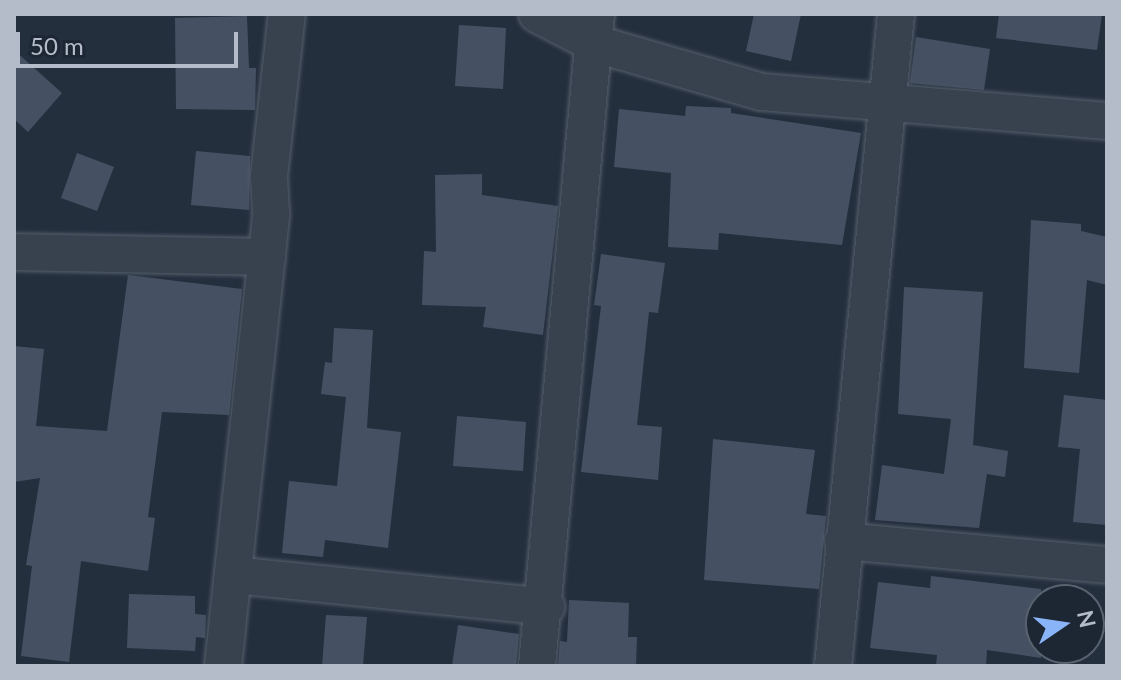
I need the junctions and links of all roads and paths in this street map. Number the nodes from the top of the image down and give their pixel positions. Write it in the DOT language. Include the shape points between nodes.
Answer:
graph roads {
  1 [pos="287,14"];
  2 [pos="537,14"];
  3 [pos="896,14"];
  4 [pos="594,29"];
  5 [pos="887,106"];
  6 [pos="1107,121"];
  7 [pos="14,252"];
  8 [pos="267,257"];
  9 [pos="843,541"];
  10 [pos="1107,565"];
  11 [pos="233,575"];
  12 [pos="546,607"];
  13 [pos="223,666"];
  14 [pos="537,666"];
  15 [pos="833,666"];
  1 -- 8 [label="street" via="269,176"];
  2 -- 4 [label="street"];
  3 -- 5 [label="street"];
  4 -- 5 [label="street" via="762,92"];
  4 -- 12 [label="street"];
  5 -- 6 [label="street"];
  5 -- 9 [label="street"];
  7 -- 8 [label="street"];
  8 -- 11 [label="street"];
  9 -- 10 [label="street"];
  9 -- 15 [label="street"];
  11 -- 12 [label="street"];
  11 -- 13 [label="street"];
  12 -- 14 [label="street"];
}
